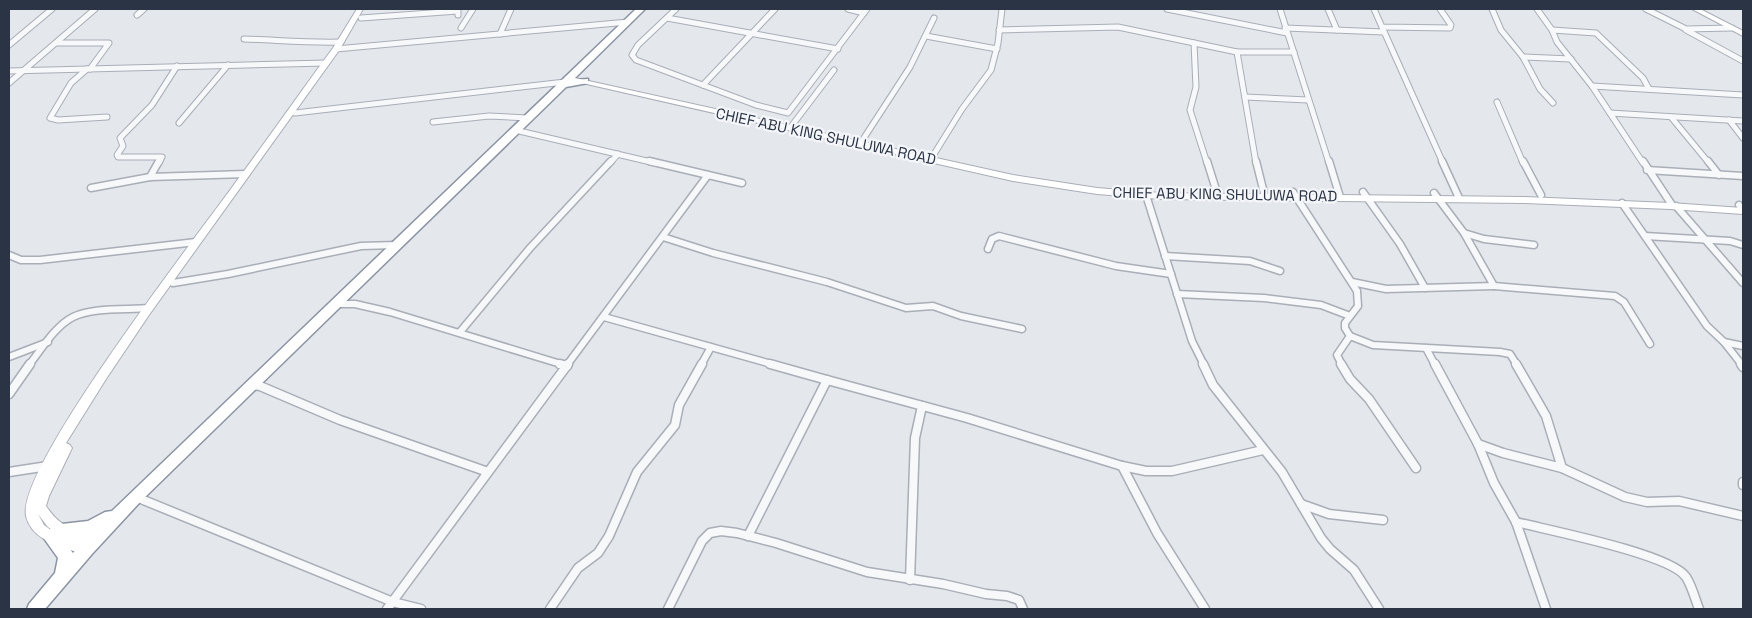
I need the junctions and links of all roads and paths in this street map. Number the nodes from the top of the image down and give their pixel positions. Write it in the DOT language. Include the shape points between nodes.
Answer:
graph roads {
  1 [pos="52,9"];
  2 [pos="95,9"];
  3 [pos="144,9"];
  4 [pos="473,9"];
  5 [pos="511,9"];
  6 [pos="642,9"];
  7 [pos="676,9"];
  8 [pos="775,9"];
  9 [pos="848,9"];
  10 [pos="1002,9"];
  11 [pos="1167,9"];
  12 [pos="1280,9"];
  13 [pos="1328,9"];
  14 [pos="1374,9"];
  15 [pos="1440,9"];
  16 [pos="1492,9"];
  17 [pos="1536,9"];
  18 [pos="1646,9"];
  19 [pos="1696,9"];
  20 [pos="866,11"];
  21 [pos="362,12"];
  22 [pos="137,15"];
  23 [pos="458,15"];
  24 [pos="667,18"];
  25 [pos="934,18"];
  26 [pos="628,22"];
  27 [pos="461,28"];
  28 [pos="1732,28"];
  29 [pos="1383,29"];
  30 [pos="1686,29"];
  31 [pos="999,30"];
  32 [pos="1337,30"];
  33 [pos="1552,30"];
  34 [pos="1286,31"];
  35 [pos="500,34"];
  36 [pos="753,34"];
  37 [pos="1743,34"];
  38 [pos="926,36"];
  39 [pos="244,39"];
  40 [pos="58,43"];
  41 [pos="1194,43"];
  42 [pos="9,45"];
  43 [pos="340,47"];
  44 [pos="838,49"];
  45 [pos="997,49"];
  46 [pos="1237,52"];
  47 [pos="1294,52"];
  48 [pos="1523,57"];
  49 [pos="1571,58"];
  50 [pos="1743,61"];
  51 [pos="326,63"];
  52 [pos="228,65"];
  53 [pos="177,66"];
  54 [pos="88,69"];
  55 [pos="26,70"];
  56 [pos="834,70"];
  57 [pos="9,71"];
  58 [pos="575,77"];
  59 [pos="9,83"];
  60 [pos="703,85"];
  61 [pos="1592,86"];
  62 [pos="1649,89"];
  63 [pos="1743,95"];
  64 [pos="1244,97"];
  65 [pos="1308,100"];
  66 [pos="1497,102"];
  67 [pos="1553,103"];
  68 [pos="1610,113"];
  69 [pos="291,116"];
  70 [pos="107,117"];
  71 [pos="1671,117"];
  72 [pos="528,118"];
  73 [pos="1729,120"];
  74 [pos="1743,120"];
  75 [pos="433,122"];
  76 [pos="179,123"];
  77 [pos="791,126"];
  78 [pos="515,130"];
  79 [pos="1743,138"];
  80 [pos="862,141"];
  81 [pos="618,154"];
  82 [pos="932,156"];
  83 [pos="1647,170"];
  84 [pos="246,174"];
  85 [pos="708,175"];
  86 [pos="1719,175"];
  87 [pos="1743,176"];
  88 [pos="150,177"];
  89 [pos="742,183"];
  90 [pos="91,188"];
  91 [pos="1217,194"];
  92 [pos="1264,194"];
  93 [pos="1295,194"];
  94 [pos="1339,194"];
  95 [pos="1541,194"];
  96 [pos="1146,195"];
  97 [pos="1365,195"];
  98 [pos="1436,195"];
  99 [pos="1457,195"];
  100 [pos="1622,203"];
  101 [pos="1672,203"];
  102 [pos="1742,208"];
  103 [pos="1464,233"];
  104 [pos="1645,236"];
  105 [pos="664,237"];
  106 [pos="1707,240"];
  107 [pos="196,242"];
  108 [pos="396,245"];
  109 [pos="1534,245"];
  110 [pos="1743,246"];
  111 [pos="988,249"];
  112 [pos="9,255"];
  113 [pos="1165,256"];
  114 [pos="1280,271"];
  115 [pos="1170,274"];
  116 [pos="1352,282"];
  117 [pos="173,283"];
  118 [pos="1743,283"];
  119 [pos="1494,286"];
  120 [pos="1425,288"];
  121 [pos="345,293"];
  122 [pos="1177,294"];
  123 [pos="334,304"];
  124 [pos="356,304"];
  125 [pos="148,308"];
  126 [pos="1350,316"];
  127 [pos="604,317"];
  128 [pos="1022,329"];
  129 [pos="460,332"];
  130 [pos="1350,336"];
  131 [pos="49,342"];
  132 [pos="1724,342"];
  133 [pos="1650,344"];
  134 [pos="1743,346"];
  135 [pos="711,347"];
  136 [pos="1426,348"];
  137 [pos="9,357"];
  138 [pos="567,366"];
  139 [pos="1743,367"];
  140 [pos="827,380"];
  141 [pos="250,385"];
  142 [pos="9,394"];
  143 [pos="922,406"];
  144 [pos="1478,444"];
  145 [pos="1264,450"];
  146 [pos="48,466"];
  147 [pos="1122,466"];
  148 [pos="1559,466"];
  149 [pos="1416,468"];
  150 [pos="9,472"];
  151 [pos="488,472"];
  152 [pos="136,497"];
  153 [pos="1301,504"];
  154 [pos="1743,516"];
  155 [pos="1383,520"];
  156 [pos="1516,522"];
  157 [pos="55,533"];
  158 [pos="748,536"];
  159 [pos="90,544"];
  160 [pos="62,576"];
  161 [pos="910,580"];
  162 [pos="393,602"];
  163 [pos="35,609"];
  164 [pos="387,609"];
  165 [pos="420,609"];
  166 [pos="550,609"];
  167 [pos="668,609"];
  168 [pos="1023,609"];
  169 [pos="1205,609"];
  170 [pos="1379,609"];
  171 [pos="1546,609"];
  172 [pos="1699,609"];
  1 -- 42 [label="street"];
  2 -- 40 [label="street"];
  3 -- 22 [label="street"];
  4 -- 27 [label="street"];
  5 -- 35 [label="street"];
  6 -- 26 [label="highway"];
  7 -- 24 [label="street"];
  8 -- 36 [label="street"];
  9 -- 20 [label="street"];
  10 -- 31 [label="street"];
  11 -- 34 [label="street"];
  12 -- 34 [label="street"];
  13 -- 32 [label="street"];
  14 -- 29 [label="street"];
  15 -- 29 [label="street" via="1450,28"];
  16 -- 48 [label="street" via="1501,30"];
  17 -- 33 [label="street"];
  18 -- 30 [label="street"];
  19 -- 28 [label="street"];
  20 -- 44 [label="street"];
  21 -- 23 [label="street" via="444,11 458,12"];
  21 -- 43 [label="street"];
  24 -- 36 [label="street"];
  24 -- 60 [label="street" via="638,45 632,55 647,65"];
  25 -- 38 [label="street"];
  26 -- 35 [label="street"];
  26 -- 58 [label="highway"];
  28 -- 30 [label="street"];
  28 -- 37 [label="street"];
  29 -- 32 [label="street"];
  29 -- 99 [label="street"];
  30 -- 50 [label="street"];
  31 -- 41 [label="street" via="1118,27"];
  31 -- 45 [label="street"];
  32 -- 34 [label="street"];
  33 -- 49 [label="street" via="1557,42"];
  33 -- 62 [label="street" via="1596,33 1643,78"];
  34 -- 47 [label="street"];
  35 -- 43 [label="street"];
  36 -- 44 [label="street"];
  36 -- 60 [label="street"];
  38 -- 45 [label="street"];
  38 -- 80 [label="street" via="903,81"];
  39 -- 43 [label="street"];
  40 -- 54 [label="street" via="109,44"];
  40 -- 55 [label="street"];
  41 -- 46 [label="street"];
  41 -- 91 [label="street" via="1196,87 1189,107"];
  43 -- 51 [label="street"];
  43 -- 69 [label="street"];
  44 -- 60 [label="street" via="788,113 772,111"];
  45 -- 82 [label="street" via="984,81"];
  46 -- 47 [label="street"];
  46 -- 64 [label="street"];
  47 -- 65 [label="street"];
  48 -- 49 [label="street"];
  48 -- 67 [label="street" via="1540,89"];
  49 -- 61 [label="street"];
  51 -- 52 [label="street"];
  51 -- 69 [label="street"];
  52 -- 53 [label="street"];
  52 -- 76 [label="street"];
  53 -- 54 [label="street"];
  53 -- 88 [label="street" via="152,105 120,138 123,146 118,158 162,158"];
  54 -- 55 [label="street"];
  54 -- 70 [label="street" via="71,83 50,118"];
  55 -- 57 [label="street"];
  55 -- 59 [label="street"];
  56 -- 77 [label="street"];
  58 -- 69 [label="street"];
  58 -- 72 [label="highway"];
  58 -- 77 [label="street, CHIEF ABU KING SHULUWA ROAD"];
  61 -- 62 [label="street"];
  61 -- 68 [label="street"];
  62 -- 63 [label="street"];
  64 -- 65 [label="street"];
  64 -- 92 [label="street"];
  65 -- 94 [label="street"];
  66 -- 95 [label="street" via="1506,117 1514,144"];
  68 -- 71 [label="street"];
  68 -- 83 [label="street"];
  69 -- 84 [label="street"];
  69 -- 117 [label="street"];
  71 -- 73 [label="street"];
  71 -- 86 [label="street"];
  72 -- 75 [label="street" via="489,116"];
  72 -- 78 [label="highway"];
  73 -- 74 [label="street"];
  73 -- 79 [label="street"];
  77 -- 80 [label="street, CHIEF ABU KING SHULUWA ROAD"];
  78 -- 81 [label="street"];
  78 -- 108 [label="highway"];
  80 -- 82 [label="street, CHIEF ABU KING SHULUWA ROAD"];
  81 -- 85 [label="street"];
  81 -- 129 [label="street" via="530,248"];
  82 -- 91 [label="street" via="1116,188"];
  82 -- 96 [label="street, CHIEF ABU KING SHULUWA ROAD" via="1032,181"];
  83 -- 86 [label="street"];
  83 -- 101 [label="street"];
  84 -- 88 [label="street"];
  84 -- 107 [label="street"];
  85 -- 89 [label="street"];
  85 -- 105 [label="street"];
  86 -- 87 [label="street"];
  88 -- 90 [label="street"];
  91 -- 92 [label="street, CHIEF ABU KING SHULUWA ROAD"];
  91 -- 96 [label="street, CHIEF ABU KING SHULUWA ROAD"];
  92 -- 93 [label="street, CHIEF ABU KING SHULUWA ROAD"];
  93 -- 94 [label="street, CHIEF ABU KING SHULUWA ROAD"];
  93 -- 116 [label="street"];
  94 -- 97 [label="street, CHIEF ABU KING SHULUWA ROAD"];
  95 -- 99 [label="street"];
  95 -- 101 [label="street"];
  96 -- 113 [label="street"];
  97 -- 98 [label="street, CHIEF ABU KING SHULUWA ROAD"];
  97 -- 120 [label="street" via="1400,244"];
  98 -- 99 [label="street, CHIEF ABU KING SHULUWA ROAD"];
  98 -- 103 [label="street"];
  99 -- 100 [label="street, CHIEF ABU KING SHULUWA ROAD"];
  100 -- 101 [label="street, CHIEF ABU KING SHULUWA ROAD"];
  100 -- 104 [label="street"];
  101 -- 102 [label="street, CHIEF ABU KING SHULUWA ROAD"];
  101 -- 106 [label="street"];
  103 -- 109 [label="street" via="1484,239"];
  103 -- 119 [label="street"];
  104 -- 106 [label="street"];
  104 -- 132 [label="street" via="1698,314"];
  105 -- 127 [label="street"];
  105 -- 128 [label="street" via="827,282 906,308 933,306 961,316"];
  106 -- 110 [label="street" via="1730,241"];
  106 -- 118 [label="street"];
  107 -- 112 [label="street" via="40,260 21,260"];
  107 -- 125 [label="street"];
  108 -- 117 [label="street" via="361,246"];
  108 -- 121 [label="highway"];
  111 -- 115 [label="street" via="994,237 1006,237 1116,266"];
  113 -- 114 [label="street" via="1250,261"];
  113 -- 115 [label="street"];
  115 -- 122 [label="street"];
  116 -- 120 [label="street" via="1386,289"];
  116 -- 126 [label="street" via="1358,294 1358,306"];
  117 -- 157 [label="street" via="90,406 62,455 40,507"];
  119 -- 120 [label="street" via="1483,289"];
  119 -- 133 [label="street" via="1615,296 1624,302"];
  121 -- 123 [label="highway"];
  121 -- 124 [label="street"];
  122 -- 126 [label="street" via="1313,304"];
  122 -- 145 [label="street" via="1192,340 1213,385"];
  123 -- 124 [label="street"];
  123 -- 141 [label="highway"];
  124 -- 129 [label="street"];
  125 -- 131 [label="street" via="74,317"];
  125 -- 146 [label="street"];
  126 -- 130 [label="street" via="1345,328"];
  127 -- 135 [label="street"];
  127 -- 138 [label="street"];
  129 -- 138 [label="street"];
  130 -- 136 [label="street" via="1373,345"];
  130 -- 149 [label="street" via="1337,355 1340,362"];
  131 -- 137 [label="street"];
  131 -- 142 [label="street"];
  132 -- 134 [label="street"];
  132 -- 139 [label="street"];
  135 -- 140 [label="street"];
  135 -- 166 [label="street" via="679,405 675,424 637,472 609,536 598,553 578,568"];
  136 -- 144 [label="street"];
  136 -- 148 [label="street" via="1500,352 1512,356 1546,416"];
  138 -- 151 [label="street"];
  140 -- 143 [label="street"];
  140 -- 158 [label="street"];
  141 -- 151 [label="street"];
  141 -- 152 [label="highway"];
  143 -- 147 [label="street"];
  143 -- 161 [label="street" via="915,438"];
  144 -- 148 [label="street"];
  144 -- 156 [label="street" via="1494,483"];
  145 -- 147 [label="street" via="1172,471 1146,471"];
  145 -- 153 [label="street"];
  146 -- 150 [label="street"];
  146 -- 157 [label="street" via="31,513 40,531"];
  147 -- 169 [label="street"];
  148 -- 154 [label="street" via="1625,497 1647,502 1679,500"];
  151 -- 162 [label="street"];
  152 -- 157 [label="highway" via="96,525"];
  152 -- 159 [label="highway"];
  152 -- 162 [label="street"];
  153 -- 155 [label="street" via="1329,514"];
  153 -- 170 [label="street" via="1321,538 1354,570"];
  156 -- 171 [label="street"];
  156 -- 172 [label="street" via="1632,550 1672,566 1686,576"];
  157 -- 159 [label="street"];
  157 -- 160 [label="highway" via="66,556"];
  158 -- 161 [label="street" via="863,571"];
  158 -- 167 [label="street" via="715,532 706,536"];
  159 -- 160 [label="highway"];
  160 -- 163 [label="highway"];
  161 -- 168 [label="street" via="1012,596 1019,600"];
  162 -- 164 [label="street"];
  162 -- 165 [label="street"];
}
